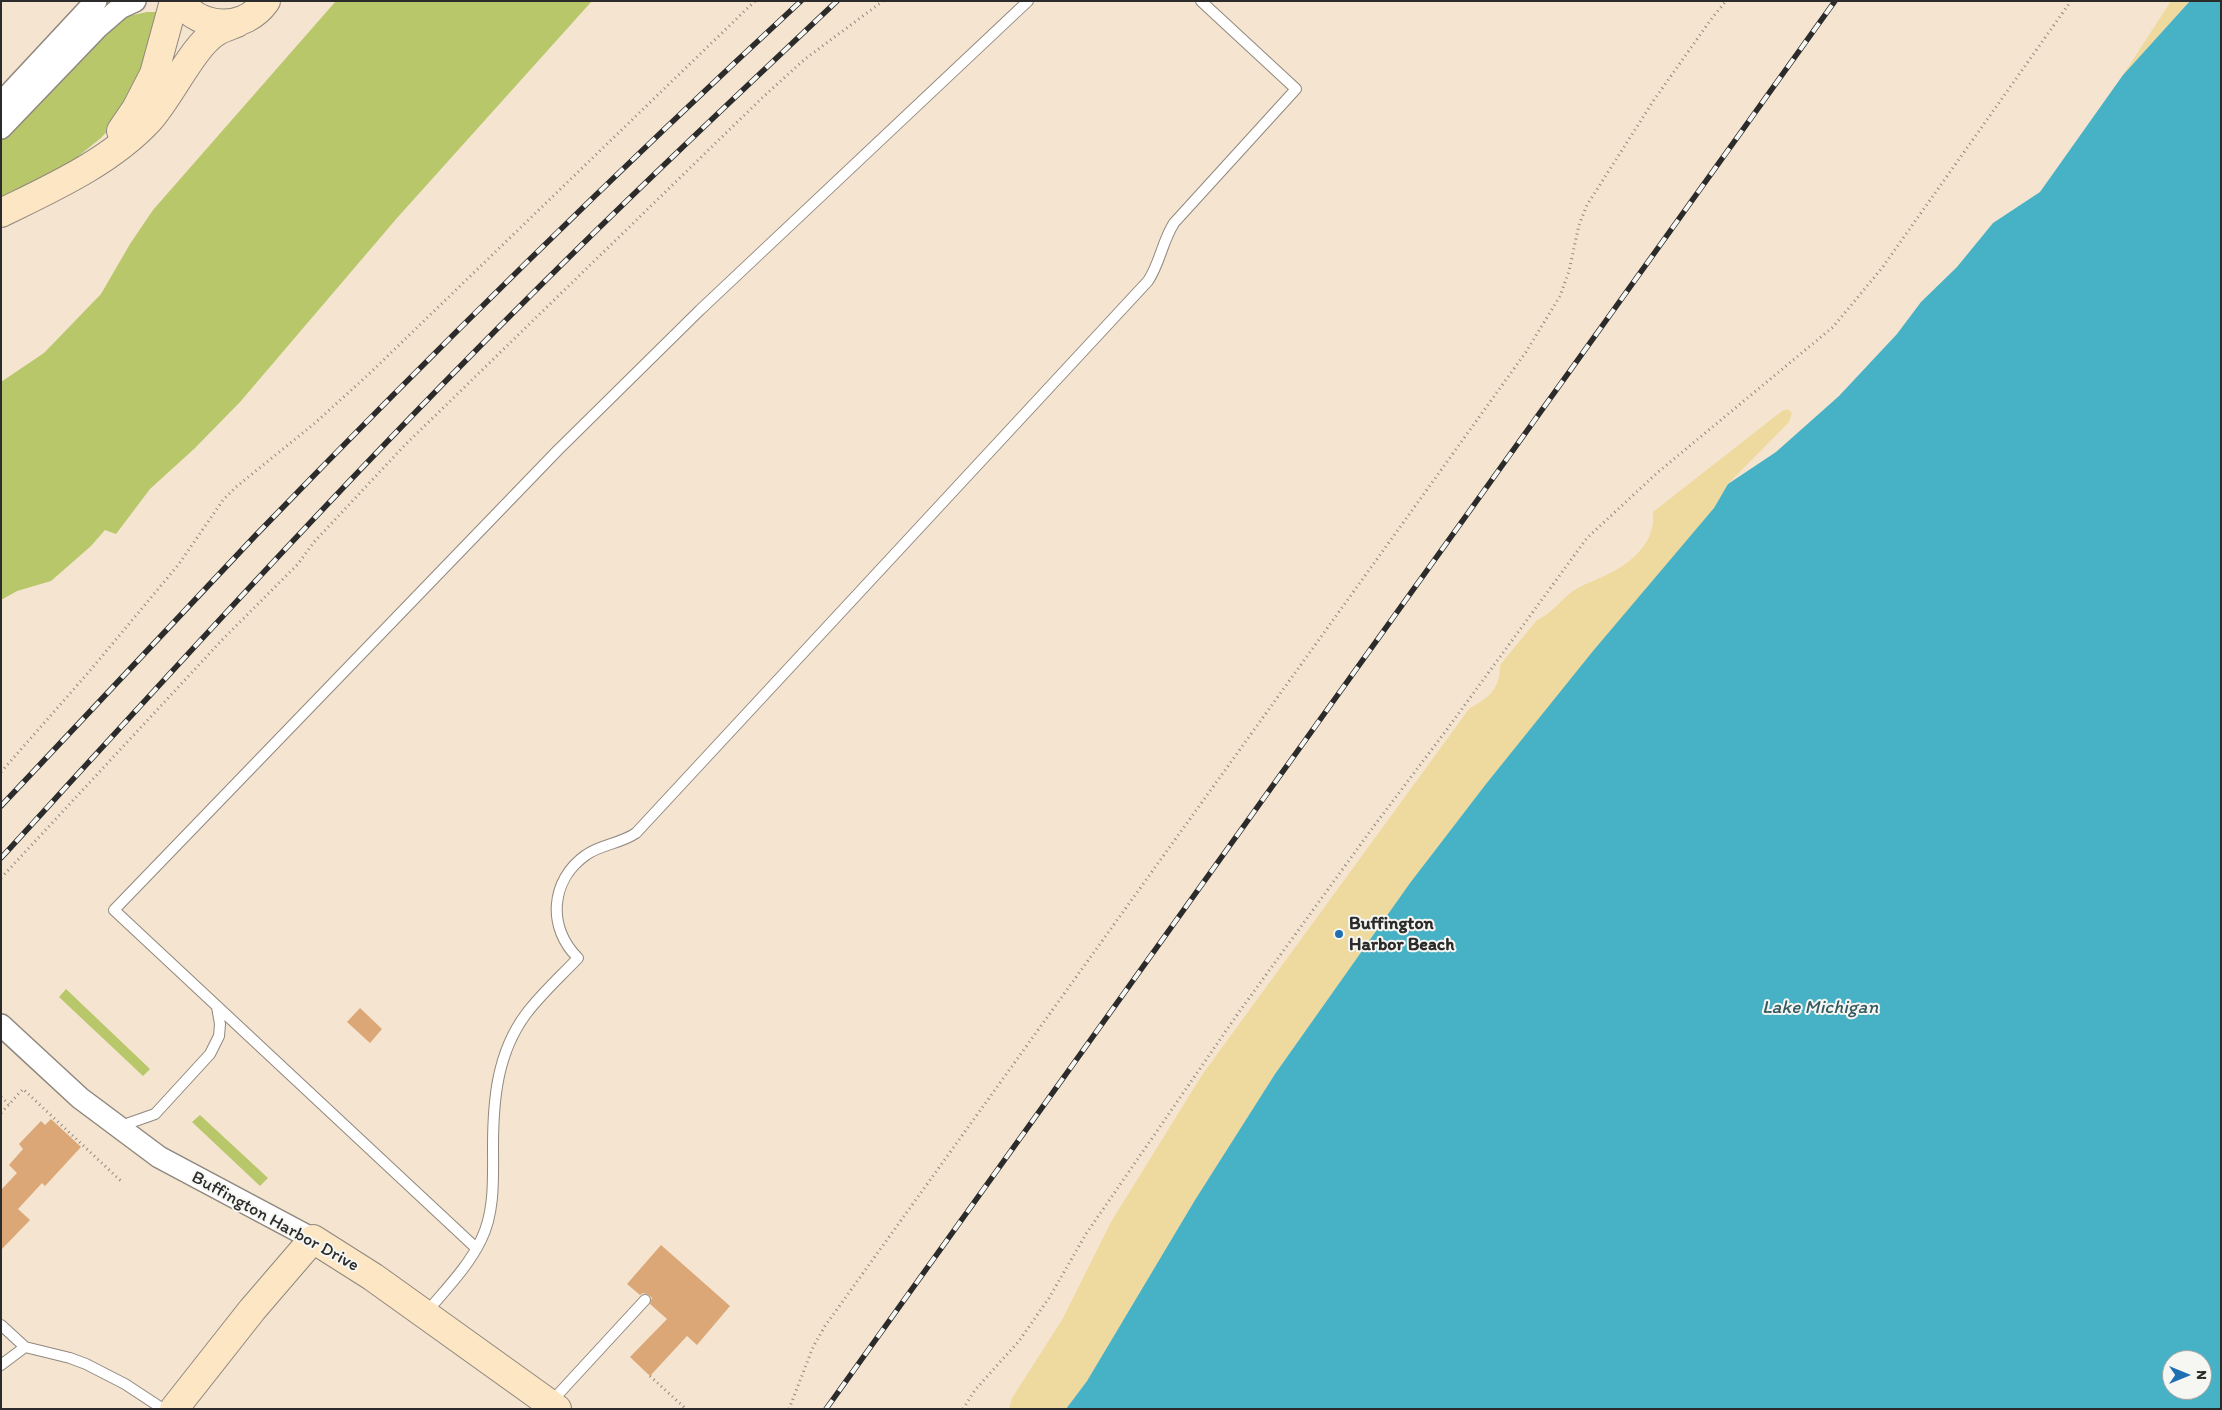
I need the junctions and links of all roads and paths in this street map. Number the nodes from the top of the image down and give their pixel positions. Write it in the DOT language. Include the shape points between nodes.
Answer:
graph roads {
  1 [pos="96,1"];
  2 [pos="135,1"];
  3 [pos="174,1"];
  4 [pos="179,1"];
  5 [pos="266,1"];
  6 [pos="755,1"];
  7 [pos="883,1"];
  8 [pos="1028,1"];
  9 [pos="1201,1"];
  10 [pos="1726,1"];
  11 [pos="2071,1"];
  12 [pos="237,23"];
  13 [pos="1,103"];
  14 [pos="1,128"];
  15 [pos="94,162"];
  16 [pos="1,213"];
  17 [pos="1,772"];
  18 [pos="1,878"];
  19 [pos="217,1006"];
  20 [pos="1,1025"];
  21 [pos="1,1097"];
  22 [pos="9,1104"];
  23 [pos="1,1113"];
  24 [pos="117,1127"];
  25 [pos="121,1181"];
  26 [pos="313,1239"];
  27 [pos="476,1248"];
  28 [pos="645,1300"];
  29 [pos="426,1314"];
  30 [pos="1,1325"];
  31 [pos="25,1346"];
  32 [pos="1,1364"];
  33 [pos="650,1376"];
  34 [pos="553,1406"];
  35 [pos="163,1409"];
  36 [pos="174,1409"];
  37 [pos="686,1409"];
  38 [pos="789,1409"];
  39 [pos="963,1409"];
  1 -- 13 [label="street"];
  2 -- 14 [label="street" via="120,8 98,27"];
  3 -- 15 [label="street" via="154,74 117,138"];
  4 -- 12 [label="street" via="186,11 202,20 219,24"];
  5 -- 12 [label="street" via="253,15"];
  6 -- 17 [label="path" via="369,374 236,487 203,527 179,564"];
  7 -- 18 [label="path" via="805,59 762,98 405,445 298,564 222,640"];
  8 -- 19 [label="lane" via="700,310 558,450 114,910"];
  9 -- 27 [label="lane" via="1296,89 1174,223 1148,281 636,833 619,843 595,850 572,867 561,884 556,902 557,922 562,937 578,958 527,1013 504,1056 494,1110 493,1197"];
  10 -- 38 [label="path" via="1654,100 1587,205 1560,296 1526,352 825,1326 813,1346"];
  11 -- 39 [label="path" via="1849,310 1818,340 1657,473 1587,538 1239,1012 1086,1234 1019,1341 975,1390"];
  12 -- 15 [label="street" via="216,32 203,43 149,120"];
  15 -- 16 [label="street"];
  19 -- 24 [label="lane" via="219,1036 210,1054 155,1114"];
  19 -- 27 [label="lane"];
  20 -- 24 [label="street, Buffington Harbor Drive" via="80,1098"];
  21 -- 22 [label="path"];
  22 -- 23 [label="path"];
  22 -- 25 [label="path" via="23,1089"];
  24 -- 26 [label="street, Buffington Harbor Drive" via="159,1157"];
  26 -- 29 [label="street, Buffington Harbor Drive"];
  26 -- 36 [label="street"];
  27 -- 29 [label="lane"];
  28 -- 34 [label="lane"];
  29 -- 34 [label="street, Buffington Harbor Drive"];
  30 -- 31 [label="lane"];
  31 -- 32 [label="lane"];
  31 -- 35 [label="lane" via="86,1364"];
  33 -- 37 [label="path"];
}
